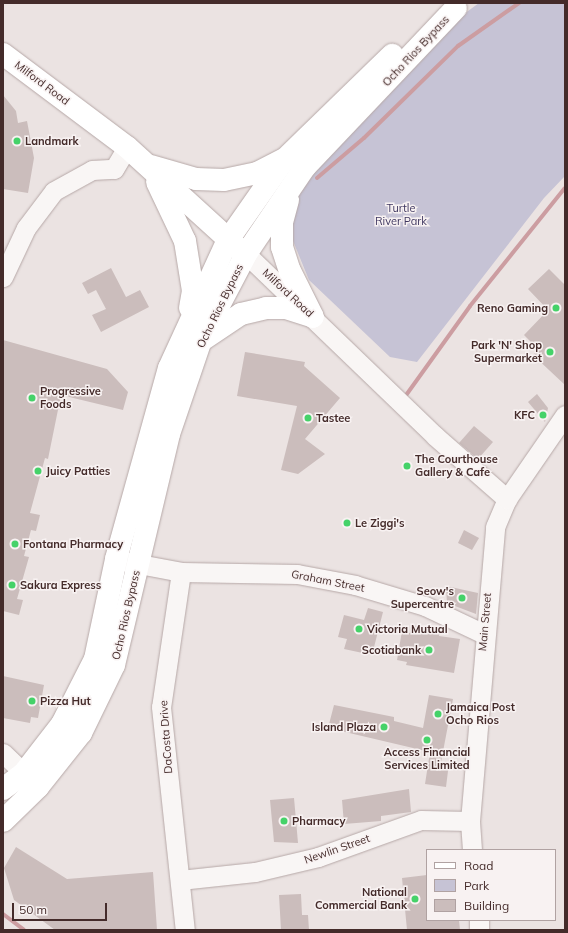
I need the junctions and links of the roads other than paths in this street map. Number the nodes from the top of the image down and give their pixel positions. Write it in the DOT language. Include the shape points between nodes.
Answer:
graph roads {
  1 [pos="459,6"];
  2 [pos="3,54"];
  3 [pos="127,147"];
  4 [pos="284,160"];
  5 [pos="148,165"];
  6 [pos="305,167"];
  7 [pos="228,240"];
  8 [pos="246,254"];
  9 [pos="3,277"];
  10 [pos="313,317"];
  11 [pos="188,319"];
  12 [pos="201,340"];
  13 [pos="565,416"];
  14 [pos="507,499"];
  15 [pos="116,559"];
  16 [pos="138,564"];
  17 [pos="181,572"];
  18 [pos="484,634"];
  19 [pos="3,753"];
  20 [pos="24,773"];
  21 [pos="3,789"];
  22 [pos="3,821"];
  23 [pos="470,821"];
  24 [pos="472,849"];
  25 [pos="180,880"];
  26 [pos="186,930"];
  1 -- 4 [label="main road, Ocho Rios Bypass" via="391,55"];
  1 -- 6 [label="main road, Ocho Rios Bypass"];
  2 -- 3 [label="main road, Milford Road"];
  3 -- 5 [label="main road, Milford Road"];
  3 -- 9 [label="street" via="114,169 92,170 54,191 26,228"];
  4 -- 5 [label="main road" via="257,172 224,180 196,179"];
  4 -- 7 [label="main road, Ocho Rios Bypass"];
  5 -- 7 [label="main road, Milford Road"];
  5 -- 11 [label="main road" via="185,241 193,291"];
  6 -- 8 [label="main road, Ocho Rios Bypass"];
  6 -- 10 [label="main road" via="290,194 282,222 282,247 290,271"];
  7 -- 8 [label="main road, Milford Road"];
  7 -- 11 [label="main road, Ocho Rios Bypass"];
  8 -- 10 [label="street, Milford Road"];
  8 -- 12 [label="main road, Ocho Rios Bypass"];
  10 -- 12 [label="main road" via="286,308 266,308 241,314"];
  10 -- 14 [label="street, Milford Road" via="435,436"];
  11 -- 15 [label="main road, Ocho Rios Bypass" via="155,412"];
  12 -- 16 [label="main road, Ocho Rios Bypass" via="169,434"];
  13 -- 14 [label="street, Main Street"];
  14 -- 18 [label="street, Main Street" via="494,527"];
  15 -- 16 [label="street, Graham Street"];
  15 -- 20 [label="main road, Ocho Rios Bypass" via="95,659 62,724"];
  16 -- 17 [label="street, Graham Street"];
  16 -- 22 [label="main road, Ocho Rios Bypass" via="114,665 100,697 81,733 38,787"];
  17 -- 18 [label="street, Graham Street" via="297,574 355,585 425,606"];
  17 -- 25 [label="street, DaCosta Drive" via="162,707"];
  18 -- 23 [label="street, Main Street"];
  19 -- 20 [label="street"];
  20 -- 21 [label="main road, Ocho Rios Bypass"];
  23 -- 24 [label="street, Main Street"];
  23 -- 25 [label="street, Newlin Street" via="421,820 318,858 255,872"];
  25 -- 26 [label="street"];
}
